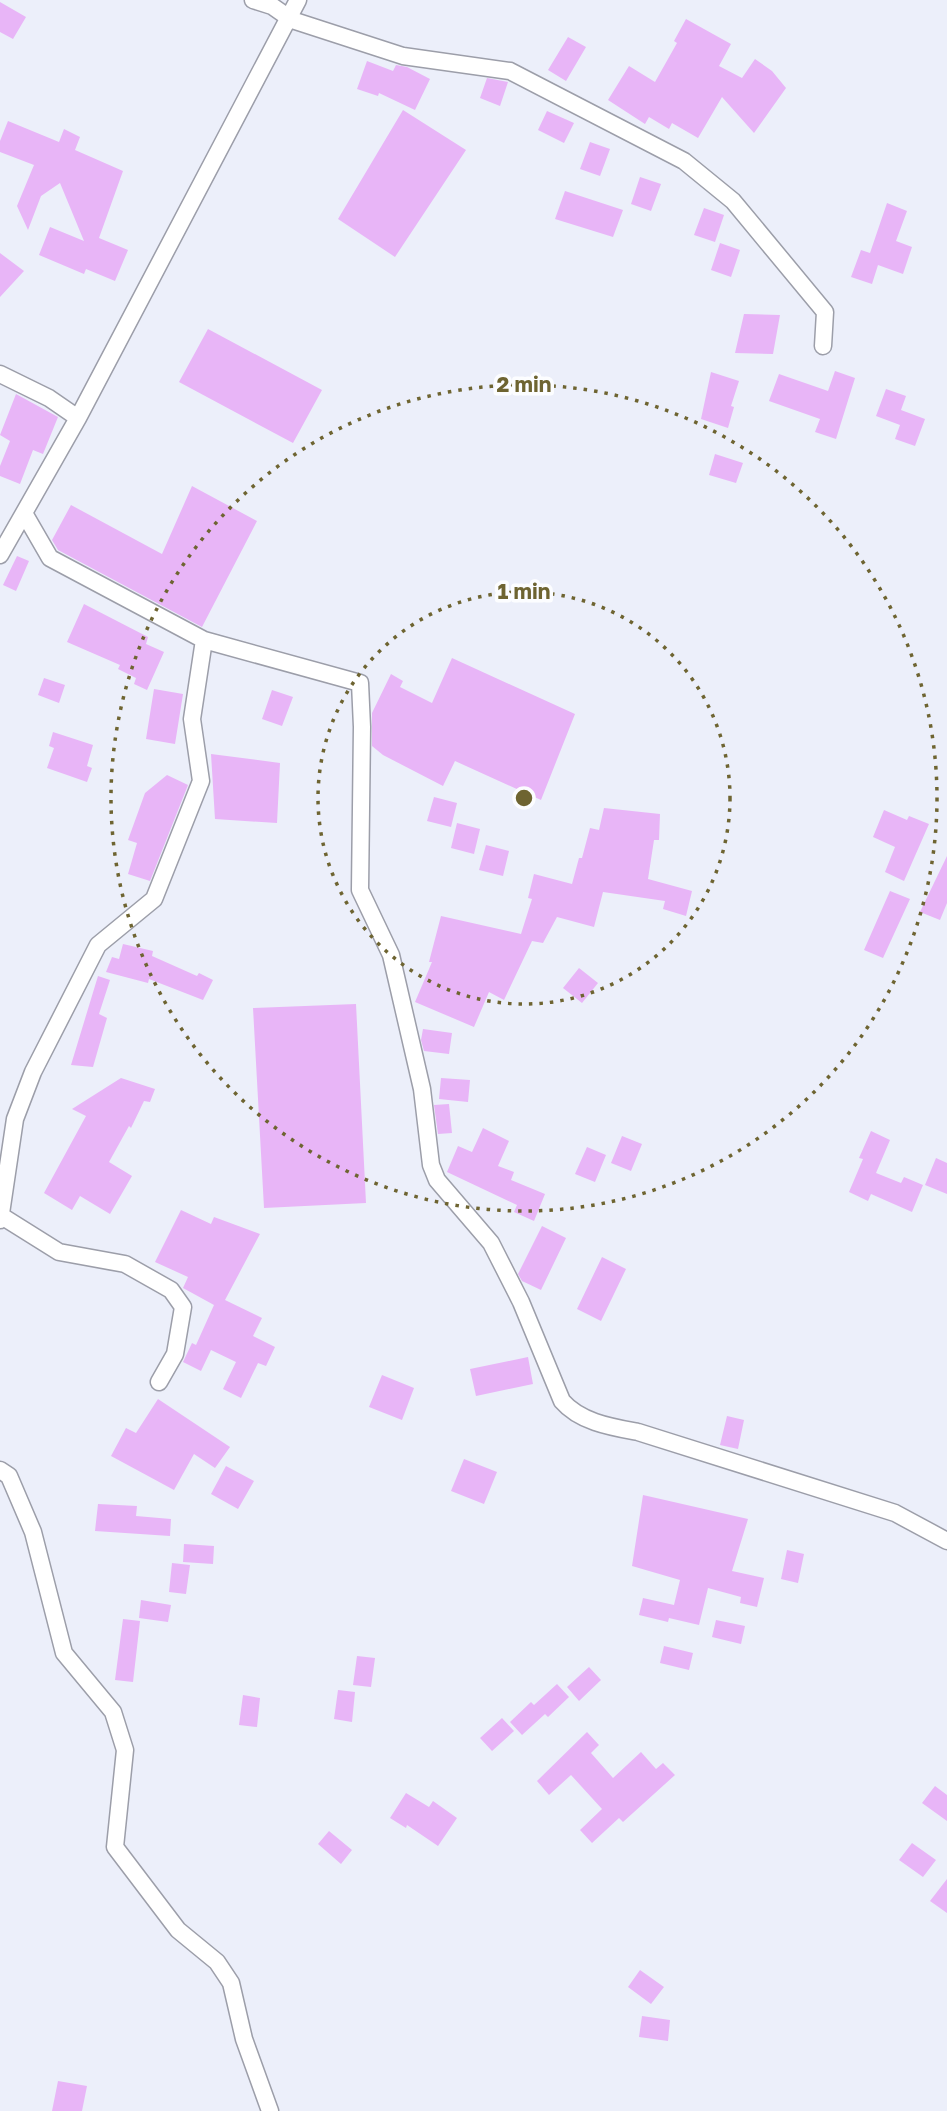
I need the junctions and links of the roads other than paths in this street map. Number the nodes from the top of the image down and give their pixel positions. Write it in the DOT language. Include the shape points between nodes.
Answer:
graph roads {
  1 [pos="253,0"];
  2 [pos="298,0"];
  3 [pos="289,16"];
  4 [pos="823,346"];
  5 [pos="0,374"];
  6 [pos="78,418"];
  7 [pos="24,513"];
  8 [pos="0,555"];
  9 [pos="204,640"];
  10 [pos="1,1217"];
  11 [pos="159,1382"];
  12 [pos="0,1470"];
  13 [pos="947,1541"];
  14 [pos="270,2111"];
  1 -- 3 [label="street"];
  2 -- 3 [label="street"];
  3 -- 4 [label="street" via="403,56 510,71 684,161 733,201 825,312"];
  3 -- 6 [label="street"];
  5 -- 6 [label="street"];
  6 -- 7 [label="street"];
  7 -- 8 [label="street"];
  7 -- 9 [label="street" via="50,558"];
  9 -- 10 [label="street" via="192,719 201,781 154,899 98,945 33,1072 15,1119"];
  9 -- 13 [label="street" via="360,683 360,890 391,955 422,1089 431,1165 437,1180 491,1243 562,1401 570,1410 606,1426 895,1513"];
  10 -- 11 [label="street" via="59,1252 125,1264 171,1290 183,1307 175,1354"];
  12 -- 14 [label="street" via="9,1476 33,1532 64,1653 113,1712 125,1750 115,1847 178,1930 216,1962 231,1983 244,2039"];
}
